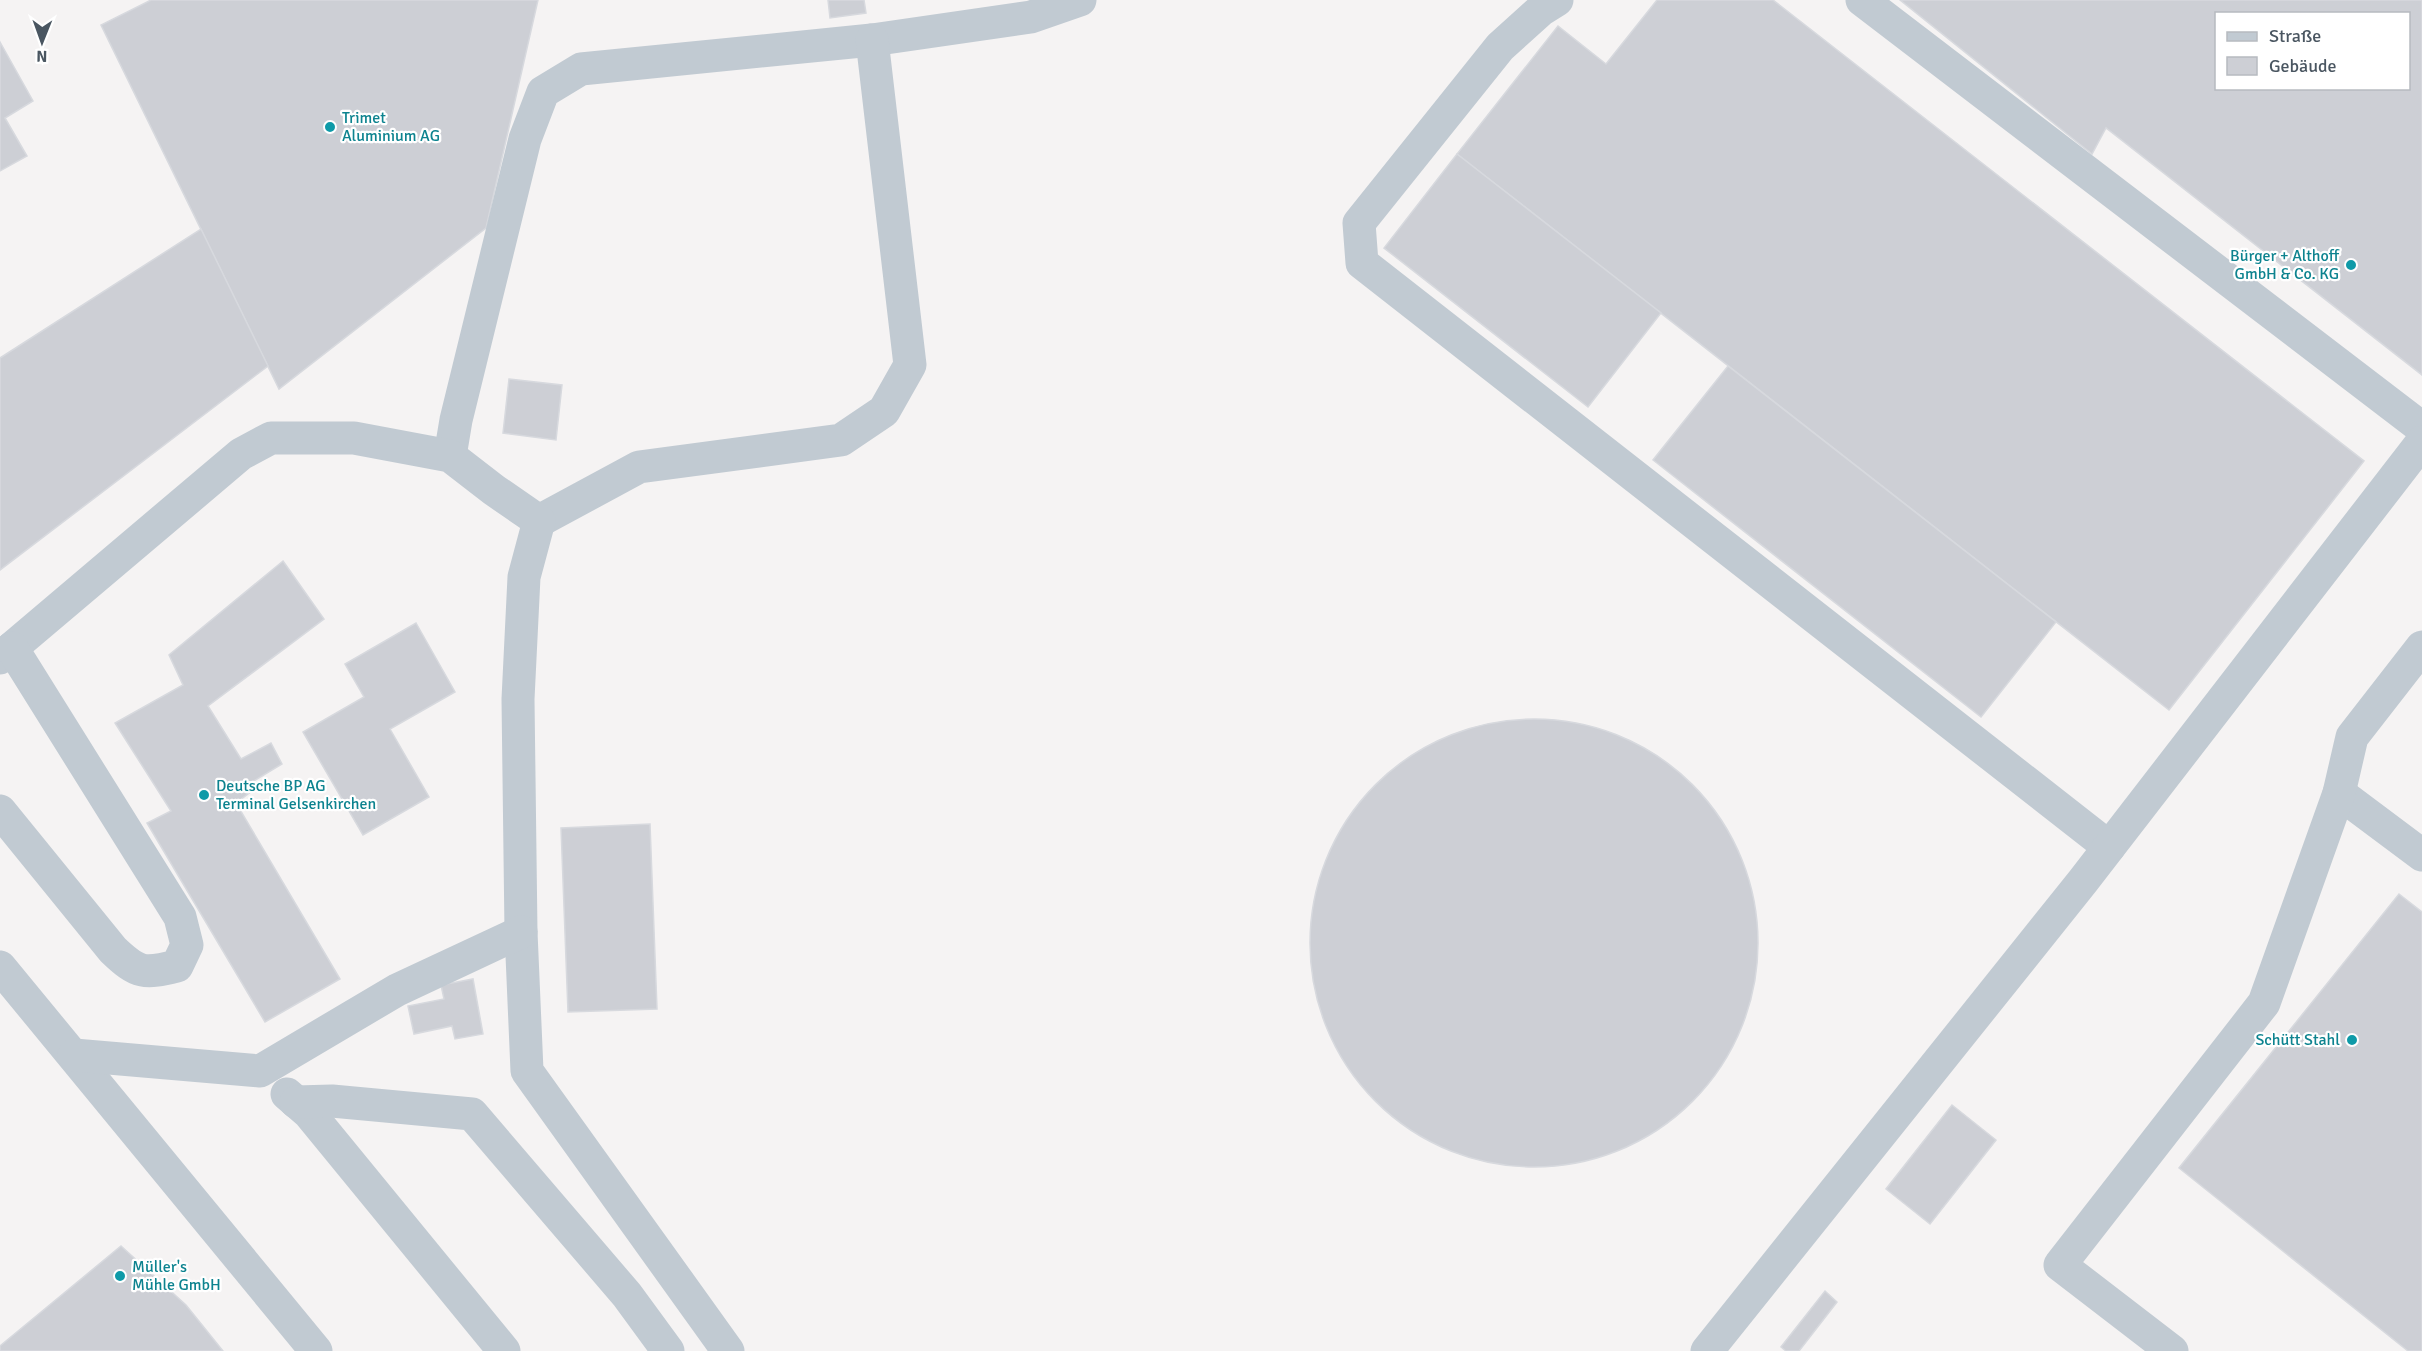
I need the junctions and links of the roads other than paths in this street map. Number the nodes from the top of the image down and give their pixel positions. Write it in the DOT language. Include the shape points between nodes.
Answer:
graph roads {
  1 [pos="1080,0"];
  2 [pos="1557,0"];
  3 [pos="1862,0"];
  4 [pos="872,40"];
  5 [pos="2422,428"];
  6 [pos="2422,442"];
  7 [pos="450,456"];
  8 [pos="539,521"];
  9 [pos="2422,647"];
  10 [pos="6,653"];
  11 [pos="2339,793"];
  12 [pos="0,811"];
  13 [pos="2109,848"];
  14 [pos="2422,855"];
  15 [pos="521,932"];
  16 [pos="0,967"];
  17 [pos="74,1055"];
  18 [pos="260,1071"];
  19 [pos="296,1102"];
  20 [pos="316,1351"];
  21 [pos="504,1351"];
  22 [pos="668,1351"];
  23 [pos="728,1351"];
  24 [pos="1707,1351"];
  25 [pos="2172,1351"];
  1 -- 4 [label="street" via="1031,17"];
  2 -- 13 [label="street" via="1500,47 1359,223 1362,263"];
  3 -- 5 [label="street"];
  4 -- 7 [label="street" via="581,69 543,92 525,140"];
  4 -- 8 [label="street" via="910,365 884,411 841,440 639,467"];
  6 -- 13 [label="street"];
  7 -- 8 [label="street"];
  7 -- 10 [label="street" via="354,438 271,438 241,454"];
  8 -- 15 [label="street" via="524,577 518,699"];
  9 -- 11 [label="street" via="2352,737"];
  10 -- 12 [label="street" via="180,918 187,945 177,966 151,972 129,966"];
  11 -- 14 [label="street"];
  11 -- 25 [label="street" via="2264,1003 2060,1265"];
  13 -- 24 [label="street"];
  15 -- 18 [label="street" via="397,990"];
  15 -- 23 [label="street" via="527,1071"];
  16 -- 17 [label="street"];
  17 -- 18 [label="street"];
  17 -- 20 [label="street"];
  18 -- 19 [label="street"];
  19 -- 21 [label="street"];
  19 -- 22 [label="street" via="332,1101 472,1114 627,1295"];
}
